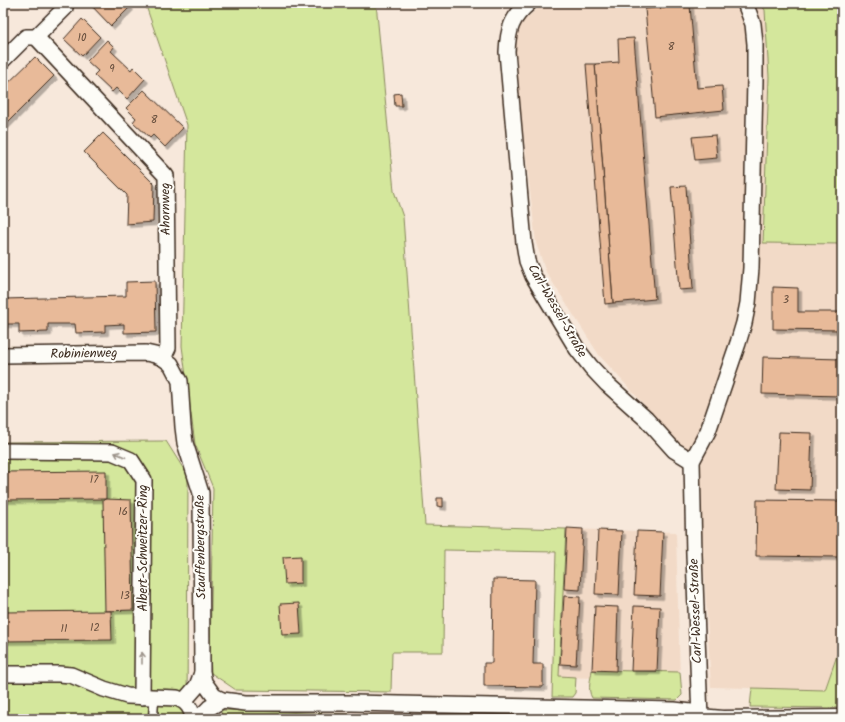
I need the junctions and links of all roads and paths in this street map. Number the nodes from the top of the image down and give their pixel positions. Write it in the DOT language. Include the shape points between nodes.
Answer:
graph roads {
  1 [pos="529,3"];
  2 [pos="745,3"];
  3 [pos="65,8"];
  4 [pos="36,37"];
  5 [pos="3,60"];
  6 [pos="3,355"];
  7 [pos="163,358"];
  8 [pos="3,451"];
  9 [pos="692,461"];
  10 [pos="202,673"];
  11 [pos="3,674"];
  12 [pos="148,698"];
  13 [pos="222,700"];
  14 [pos="192,712"];
  15 [pos="842,714"];
  16 [pos="700,716"];
  17 [pos="153,719"];
  1 -- 9 [label="street, Carl-Wessel-Straße" via="514,18 507,38 527,261 533,276 569,336 591,367 646,419 674,450"];
  2 -- 9 [label="street, Carl-Wessel-Straße" via="753,24 755,44 751,268 748,303 744,323 708,430"];
  3 -- 4 [label="street"];
  4 -- 5 [label="street" via="26,37"];
  4 -- 7 [label="street, Ahornweg" via="166,176 168,348"];
  6 -- 7 [label="street, Robinienweg" via="146,353"];
  7 -- 10 [label="street, Stauffenbergstraße" via="171,364 180,381 185,443 201,493"];
  12 -- 8 [label="street, Albert-Schweitzer-Ring, one-way" via="144,480 131,460 112,452"];
  9 -- 16 [label="street, Carl-Wessel-Straße"];
  10 -- 13 [label="street, Stauffenbergstraße" via="208,689"];
  10 -- 14 [label="street, Stauffenbergstraße"];
  11 -- 12 [label="street" via="59,674 115,693"];
  12 -- 14 [label="street" via="177,698"];
  12 -- 17 [label="lane"];
  13 -- 14 [label="street" via="209,708"];
  13 -- 16 [label="street" via="246,703 674,710"];
  15 -- 16 [label="lane"];
}
